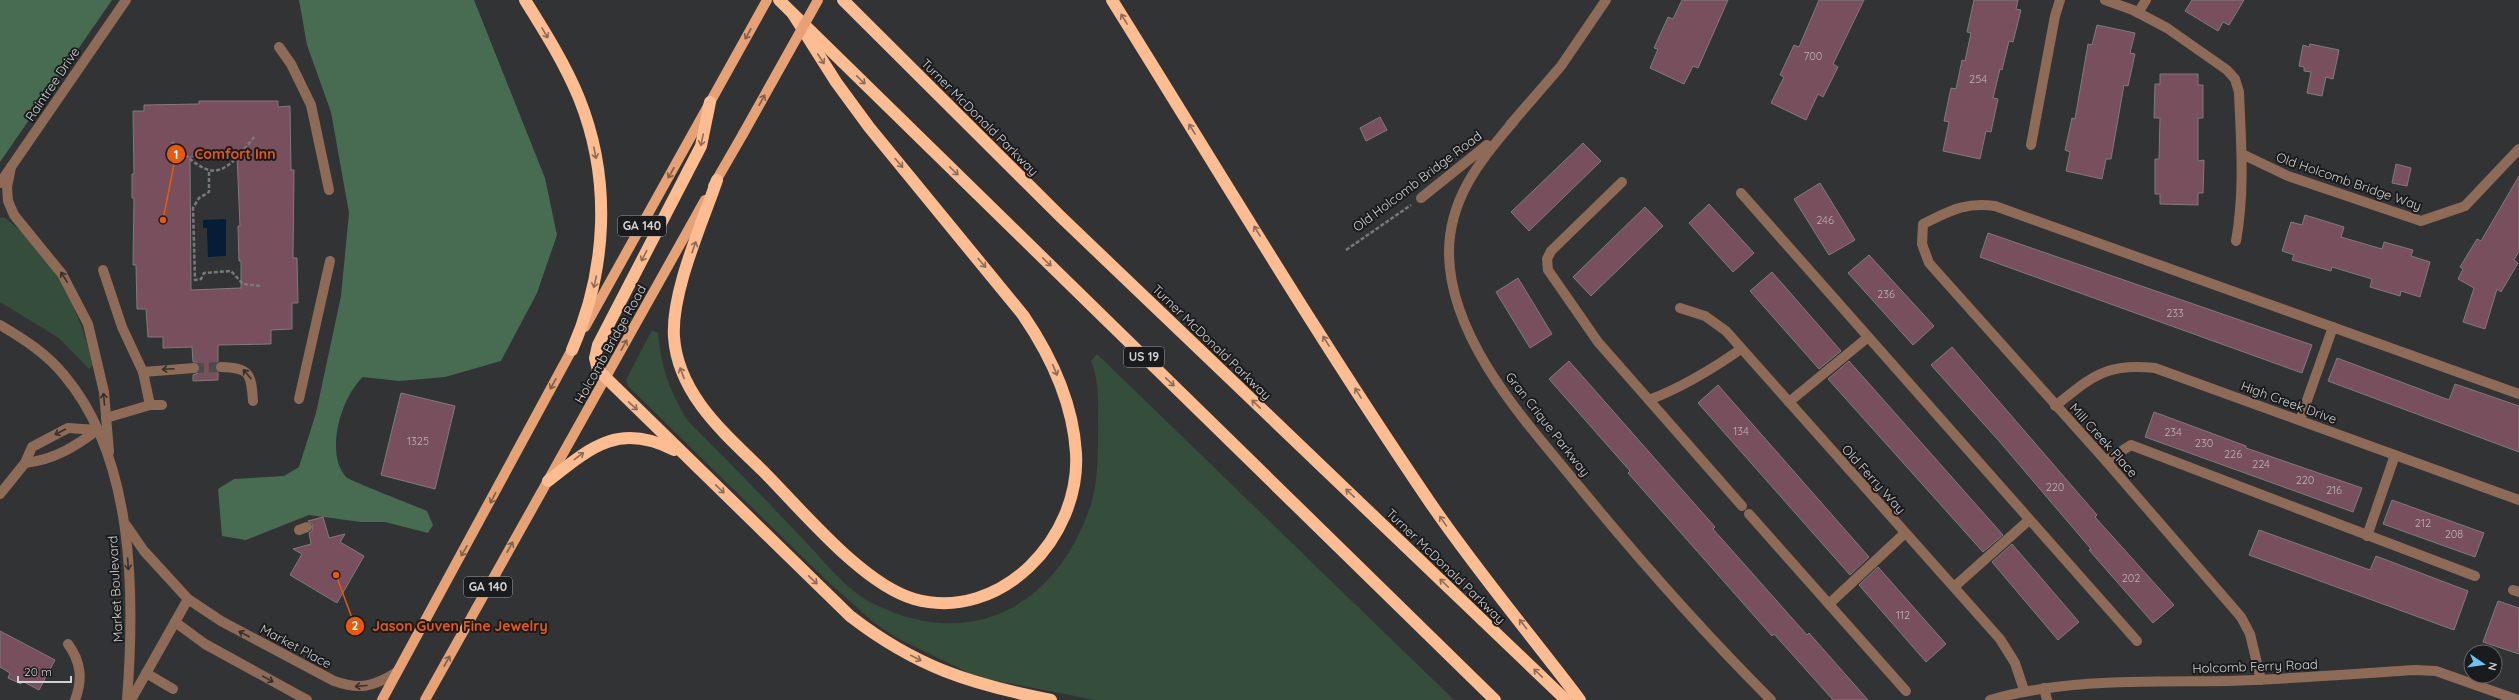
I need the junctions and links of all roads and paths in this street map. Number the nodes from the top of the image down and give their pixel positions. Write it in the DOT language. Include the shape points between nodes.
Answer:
graph roads {
  1 [pos="126,0"];
  2 [pos="525,0"];
  3 [pos="767,0"];
  4 [pos="778,0"];
  5 [pos="818,0"];
  6 [pos="843,0"];
  7 [pos="1112,0"];
  8 [pos="1606,0"];
  9 [pos="2060,0"];
  10 [pos="2105,0"];
  11 [pos="2146,0"];
  12 [pos="2138,13"];
  13 [pos="793,14"];
  14 [pos="279,46"];
  15 [pos="710,102"];
  16 [pos="1514,120"];
  17 [pos="255,136"];
  18 [pos="172,142"];
  19 [pos="2031,145"];
  20 [pos="2519,149"];
  21 [pos="2242,154"];
  22 [pos="11,167"];
  23 [pos="209,172"];
  24 [pos="717,180"];
  25 [pos="1622,182"];
  26 [pos="0,183"];
  27 [pos="329,190"];
  28 [pos="1741,193"];
  29 [pos="1421,198"];
  30 [pos="2236,241"];
  31 [pos="1346,250"];
  32 [pos="330,261"];
  33 [pos="103,270"];
  34 [pos="261,286"];
  35 [pos="1680,308"];
  36 [pos="0,325"];
  37 [pos="2333,327"];
  38 [pos="1868,338"];
  39 [pos="1741,349"];
  40 [pos="572,350"];
  41 [pos="221,367"];
  42 [pos="194,368"];
  43 [pos="143,372"];
  44 [pos="605,379"];
  45 [pos="2519,394"];
  46 [pos="299,399"];
  47 [pos="1649,400"];
  48 [pos="253,401"];
  49 [pos="1789,402"];
  50 [pos="150,405"];
  51 [pos="162,405"];
  52 [pos="2055,406"];
  53 [pos="106,418"];
  54 [pos="2300,420"];
  55 [pos="97,430"];
  56 [pos="2395,455"];
  57 [pos="2106,461"];
  58 [pos="692,462"];
  59 [pos="25,463"];
  60 [pos="111,466"];
  61 [pos="548,481"];
  62 [pos="0,494"];
  63 [pos="2519,500"];
  64 [pos="1742,506"];
  65 [pos="1749,514"];
  66 [pos="2029,520"];
  67 [pos="125,525"];
  68 [pos="1905,533"];
  69 [pos="2367,536"];
  70 [pos="2475,576"];
  71 [pos="1954,587"];
  72 [pos="188,599"];
  73 [pos="1829,604"];
  74 [pos="175,622"];
  75 [pos="2137,641"];
  76 [pos="68,644"];
  77 [pos="397,672"];
  78 [pos="146,673"];
  79 [pos="2261,680"];
  80 [pos="2044,688"];
  81 [pos="173,689"];
  82 [pos="2024,690"];
  83 [pos="1906,691"];
  84 [pos="75,700"];
  85 [pos="127,700"];
  86 [pos="130,700"];
  87 [pos="307,700"];
  88 [pos="382,700"];
  89 [pos="426,700"];
  90 [pos="1051,700"];
  91 [pos="1495,700"];
  92 [pos="1566,700"];
  93 [pos="1580,700"];
  94 [pos="1771,700"];
  95 [pos="1990,700"];
  96 [pos="2047,700"];
  97 [pos="2518,700"];
  1 -- 22 [label="street, Raintree Drive"];
  2 -- 40 [label="highway, one-way" via="559,57 580,99 594,144 599,177 602,224 598,262 587,311"];
  3 -- 15 [label="main road, GA 140, one-way"];
  4 -- 13 [label="highway, US 19"];
  24 -- 5 [label="main road, Holcomb Bridge Road / GA 140, one-way, bridge"];
  92 -- 6 [label="highway, Turner McDonald Parkway, one-way" via="1061,217"];
  93 -- 7 [label="highway, one-way" via="1425,495"];
  8 -- 16 [label="street, Old Holcomb Bridge Road" via="1561,66"];
  9 -- 19 [label="street"];
  10 -- 12 [label="street"];
  11 -- 12 [label="street"];
  12 -- 21 [label="street" via="2167,28 2227,70 2235,80 2239,92"];
  13 -- 24 [label="highway, one-way" via="836,82 869,127 1024,315 1058,378 1069,410 1075,442 1074,484 1053,537 1036,560 1015,580 984,597 951,603 914,598 889,588 821,530 698,402 687,384 678,358 674,340 674,316 680,290"];
  13 -- 91 [label="highway, US 19, one-way"];
  14 -- 27 [label="street" via="292,64 311,105"];
  15 -- 40 [label="main road, GA 140, one-way"];
  15 -- 44 [label="highway, one-way" via="701,146 598,345 596,362"];
  16 -- 29 [label="street, Old Holcomb Bridge Road"];
  16 -- 94 [label="street, Gran Crique Parkway" via="1476,167 1454,213 1450,267 1454,294 1464,322 1494,377 1543,442 1669,593"];
  17 -- 23 [label="path" via="231,163"];
  18 -- 23 [label="path" via="197,166"];
  20 -- 21 [label="street, Old Holcomb Bridge Way" via="2465,206 2421,221 2288,176"];
  21 -- 30 [label="street" via="2241,212"];
  22 -- 26 [label="street, Raintree Drive"];
  53 -- 22 [label="street, one-way" via="97,358 88,324 62,274 14,215 8,201 7,187"];
  23 -- 34 [label="path" via="209,192 199,198 193,208 195,280 201,279 204,273 231,271 243,284"];
  44 -- 24 [label="main road, Holcomb Bridge Road / GA 140, one-way"];
  25 -- 47 [label="street" via="1551,251 1546,264 1550,274 1591,334"];
  28 -- 38 [label="street"];
  29 -- 31 [label="path, Old Holcomb Bridge Road"];
  32 -- 46 [label="street"];
  33 -- 43 [label="street" via="122,327"];
  35 -- 39 [label="street, Old Ferry Way" via="1716,322"];
  36 -- 55 [label="street, Market Boulevard" via="22,338 64,374 77,392"];
  37 -- 45 [label="street"];
  37 -- 52 [label="street, Mill Creek Place" via="1995,206 1974,203 1923,224 1922,244 1929,263"];
  37 -- 54 [label="street"];
  38 -- 49 [label="street"];
  38 -- 66 [label="street"];
  39 -- 47 [label="street" via="1679,389"];
  39 -- 49 [label="street, Old Ferry Way"];
  40 -- 77 [label="main road, GA 140, one-way"];
  48 -- 41 [label="street, one-way" via="251,379 246,371 240,368"];
  42 -- 43 [label="street, one-way"];
  43 -- 50 [label="street"];
  44 -- 58 [label="highway, one-way"];
  44 -- 61 [label="main road, Holcomb Bridge Road / GA 140"];
  47 -- 64 [label="street"];
  49 -- 68 [label="street, Old Ferry Way"];
  50 -- 51 [label="street"];
  50 -- 53 [label="street"];
  52 -- 54 [label="street, High Creek Drive" via="2087,381 2107,371 2131,366 2155,368"];
  52 -- 57 [label="street, Mill Creek Place"];
  53 -- 60 [label="street"];
  54 -- 56 [label="street, High Creek Drive"];
  55 -- 59 [label="street" via="76,446 42,461"];
  55 -- 59 [label="street, one-way" via="68,428 32,447"];
  55 -- 60 [label="street, Market Boulevard"];
  56 -- 63 [label="street, High Creek Drive"];
  56 -- 69 [label="street"];
  57 -- 69 [label="street" via="2131,445"];
  57 -- 79 [label="street, Mill Creek Place" via="2241,617 2250,634"];
  61 -- 58 [label="highway, one-way" via="592,448 620,438 641,438 658,443"];
  58 -- 90 [label="highway, one-way" via="850,616 874,634 901,651 957,678"];
  59 -- 62 [label="street"];
  60 -- 67 [label="street, Market Boulevard"];
  89 -- 61 [label="main road, Holcomb Bridge Road / GA 140, one-way"];
  65 -- 73 [label="street"];
  66 -- 71 [label="street"];
  66 -- 75 [label="street"];
  67 -- 72 [label="street, Market Boulevard" via="144,551"];
  67 -- 85 [label="street, Market Boulevard, one-way" via="132,633"];
  68 -- 71 [label="street, Old Ferry Way"];
  68 -- 73 [label="street"];
  69 -- 70 [label="street"];
  71 -- 82 [label="street, Old Ferry Way" via="2000,639 2015,663"];
  72 -- 74 [label="street"];
  77 -- 72 [label="street, Market Place, one-way" via="375,684 360,687 334,681 221,621"];
  73 -- 83 [label="street"];
  74 -- 78 [label="street"];
  74 -- 87 [label="street, one-way" via="205,644"];
  76 -- 84 [label="street" via="76,658 81,676"];
  77 -- 88 [label="main road, GA 140"];
  78 -- 81 [label="street"];
  78 -- 86 [label="street"];
  79 -- 80 [label="street, Holcomb Ferry Road" via="2073,684"];
  79 -- 97 [label="street, Holcomb Ferry Road" via="2415,670 2436,671"];
  80 -- 82 [label="street, Holcomb Ferry Road"];
  80 -- 96 [label="street"];
  82 -- 95 [label="street, Holcomb Ferry Road"];
}
